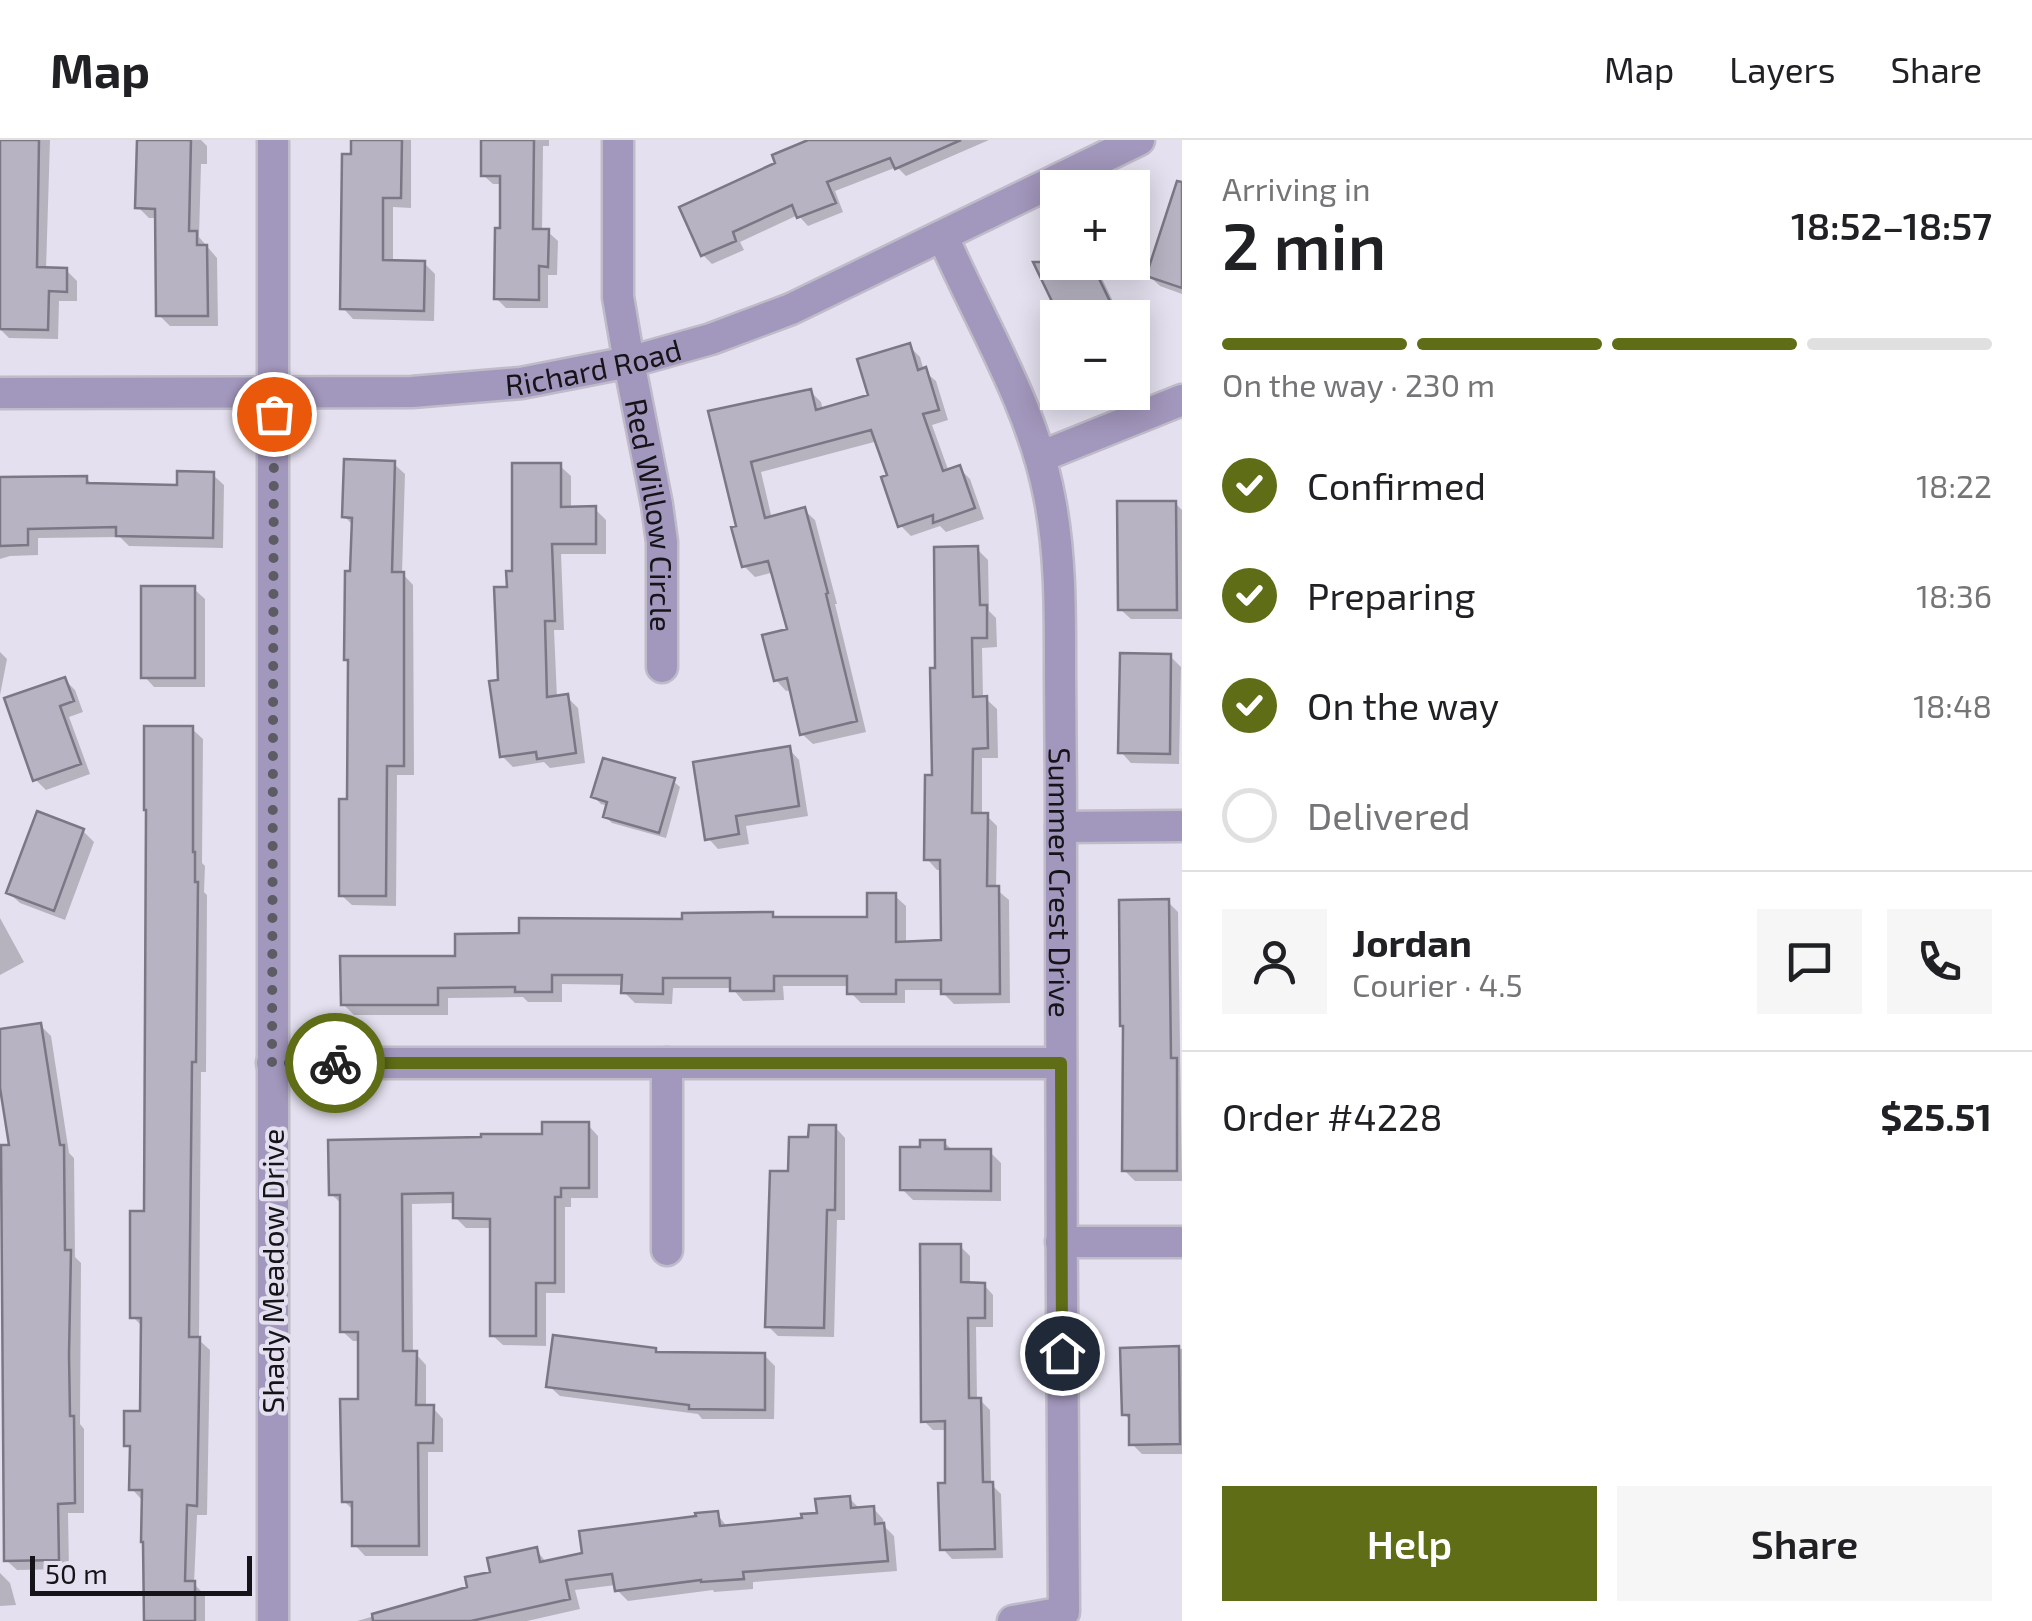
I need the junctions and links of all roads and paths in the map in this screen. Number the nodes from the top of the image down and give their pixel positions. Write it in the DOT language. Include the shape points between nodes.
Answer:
graph roads {
  1 [pos="272,140"];
  2 [pos="618,140"];
  3 [pos="1140,140"];
  4 [pos="943,237"];
  5 [pos="628,362"];
  6 [pos="0,393"];
  7 [pos="273,393"];
  8 [pos="1182,400"];
  9 [pos="1040,457"];
  10 [pos="662,667"];
  11 [pos="1182,826"];
  12 [pos="1061,827"];
  13 [pos="272,1063"];
  14 [pos="667,1063"];
  15 [pos="1061,1063"];
  16 [pos="1060,1242"];
  17 [pos="1182,1242"];
  18 [pos="667,1250"];
  19 [pos="273,1621"];
  20 [pos="1013,1621"];
  1 -- 7 [label="street, Shady Meadow Drive"];
  2 -- 5 [label="street, Red Willow Circle" via="618,297"];
  3 -- 4 [label="street, Richard Road"];
  4 -- 5 [label="street, Richard Road" via="791,309"];
  4 -- 9 [label="street, Summer Crest Drive" via="1008,370"];
  5 -- 7 [label="street, Richard Road" via="520,383 430,391"];
  5 -- 10 [label="street, Red Willow Circle" via="662,542"];
  6 -- 7 [label="street, Richard Road"];
  7 -- 13 [label="street, Shady Meadow Drive"];
  8 -- 9 [label="street"];
  9 -- 12 [label="street, Summer Crest Drive" via="1058,543"];
  11 -- 12 [label="street"];
  12 -- 15 [label="street, Summer Crest Drive"];
  13 -- 14 [label="street"];
  13 -- 19 [label="street, Shady Meadow Drive"];
  14 -- 15 [label="street"];
  14 -- 18 [label="street"];
  15 -- 16 [label="street, Summer Crest Drive"];
  16 -- 17 [label="street"];
  16 -- 20 [label="street, Summer Crest Drive" via="1064,1612"];
}
